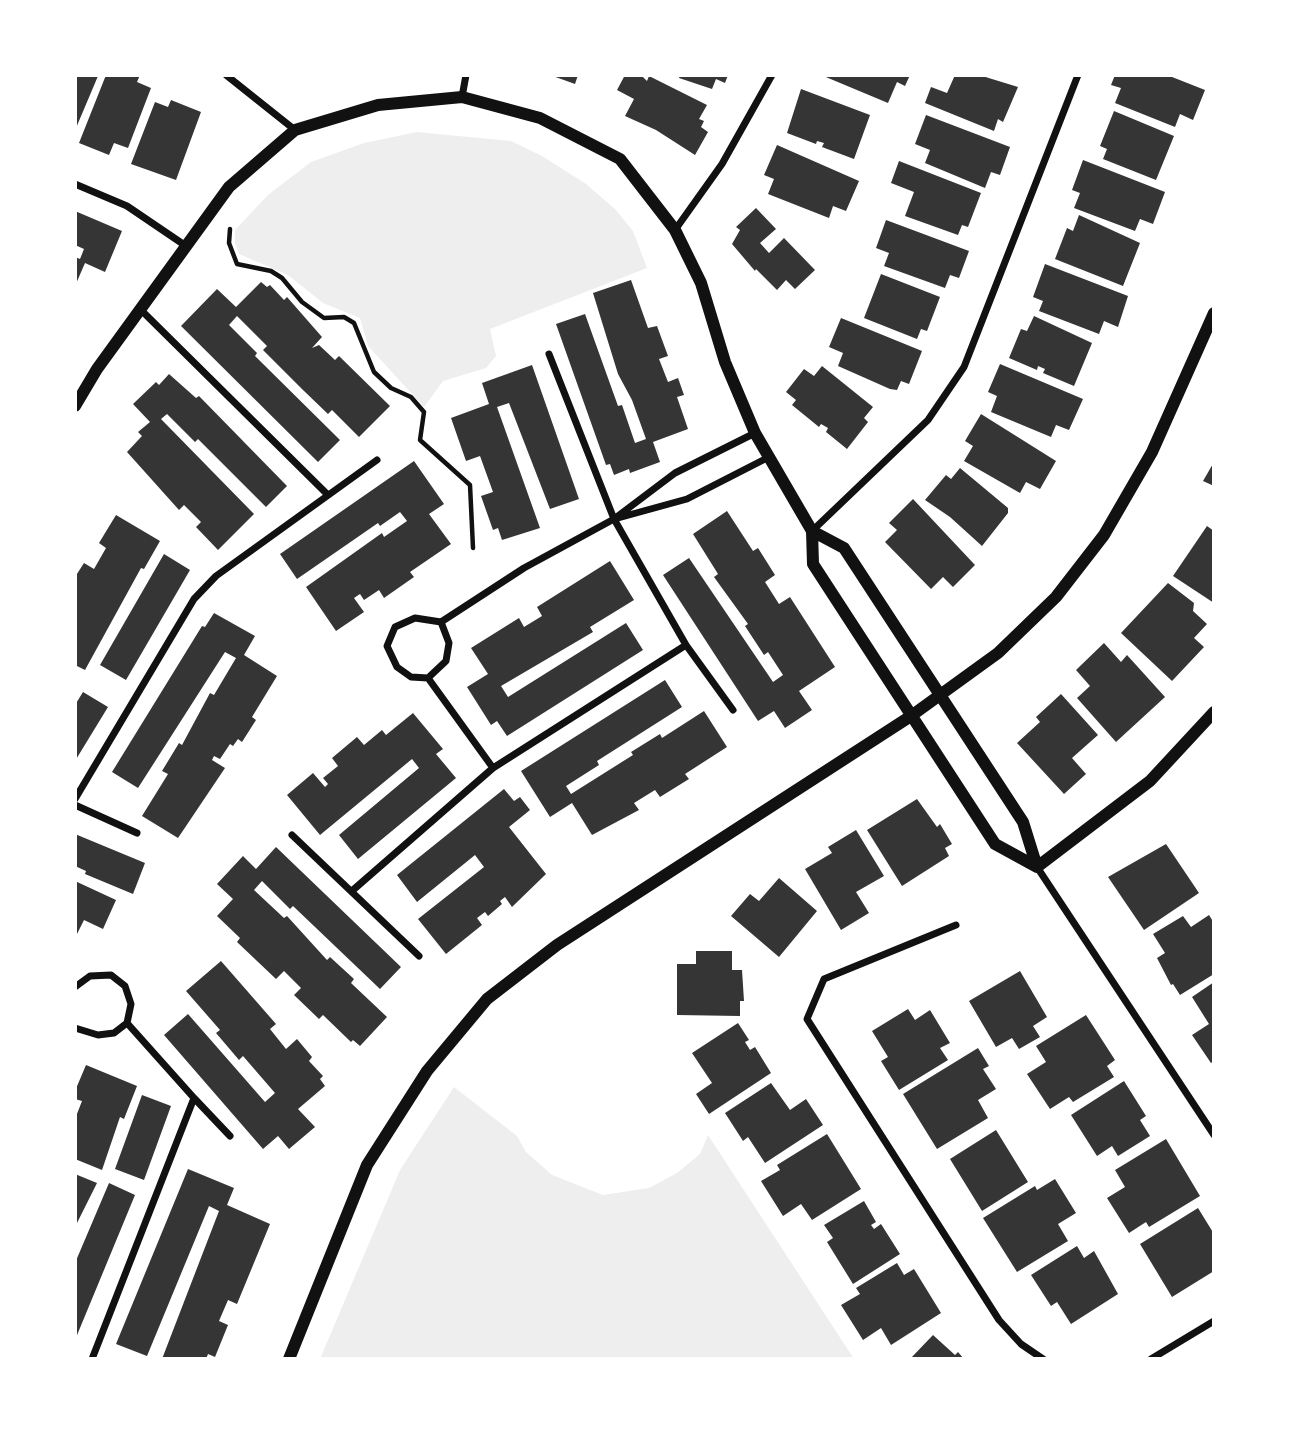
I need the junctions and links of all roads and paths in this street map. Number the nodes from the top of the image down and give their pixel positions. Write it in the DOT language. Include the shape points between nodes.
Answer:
graph roads {
  1 [pos="226,75"];
  2 [pos="466,75"];
  3 [pos="772,75"];
  4 [pos="1078,75"];
  5 [pos="462,97"];
  6 [pos="295,131"];
  7 [pos="75,184"];
  8 [pos="230,229"];
  9 [pos="675,230"];
  10 [pos="186,246"];
  11 [pos="140,309"];
  12 [pos="1214,313"];
  13 [pos="549,354"];
  14 [pos="75,406"];
  15 [pos="755,433"];
  16 [pos="769,457"];
  17 [pos="377,460"];
  18 [pos="328,495"];
  19 [pos="614,519"];
  20 [pos="812,531"];
  21 [pos="472,548"];
  22 [pos="441,622"];
  23 [pos="686,645"];
  24 [pos="428,678"];
  25 [pos="940,697"];
  26 [pos="733,710"];
  27 [pos="1214,712"];
  28 [pos="911,716"];
  29 [pos="493,768"];
  30 [pos="75,799"];
  31 [pos="75,805"];
  32 [pos="137,833"];
  33 [pos="292,835"];
  34 [pos="1037,867"];
  35 [pos="353,890"];
  36 [pos="956,925"];
  37 [pos="419,956"];
  38 [pos="75,987"];
  39 [pos="127,1023"];
  40 [pos="75,1028"];
  41 [pos="194,1098"];
  42 [pos="1214,1135"];
  43 [pos="230,1136"];
  44 [pos="1214,1321"];
  45 [pos="92,1359"];
  46 [pos="289,1359"];
  47 [pos="1043,1359"];
  48 [pos="1151,1359"];
  1 -- 6 [label="street"];
  2 -- 5 [label="street"];
  3 -- 9 [label="street" via="722,164"];
  4 -- 20 [label="street" via="964,367 928,420"];
  5 -- 6 [label="street" via="377,105"];
  5 -- 9 [label="street" via="540,118 620,159"];
  6 -- 10 [label="street" via="229,187"];
  7 -- 10 [label="street" via="127,206"];
  8 -- 21 [label="path" via="229,243 237,264 271,271 324,318 344,317 354,323 374,372 391,388 411,397 424,412 420,440 470,485"];
  9 -- 15 [label="street" via="701,283 724,362"];
  10 -- 11 [label="street"];
  11 -- 14 [label="street"];
  11 -- 18 [label="street"];
  12 -- 25 [label="street" via="1152,452 1104,535 1056,597 998,653"];
  13 -- 19 [label="street"];
  15 -- 16 [label="street"];
  15 -- 19 [label="street" via="675,473"];
  16 -- 19 [label="street" via="687,499"];
  16 -- 20 [label="street"];
  17 -- 18 [label="street"];
  18 -- 30 [label="street" via="216,576 194,599"];
  19 -- 22 [label="street" via="524,568"];
  19 -- 23 [label="street"];
  20 -- 25 [label="street" via="844,548"];
  20 -- 28 [label="street" via="813,564"];
  22 -- 24 [label="street" via="449,643 446,661"];
  22 -- 24 [label="street" via="415,618 395,627 387,646 397,667 411,677"];
  23 -- 26 [label="street"];
  23 -- 29 [label="street"];
  24 -- 29 [label="street"];
  25 -- 28 [label="street"];
  25 -- 34 [label="street" via="1023,822"];
  27 -- 34 [label="street" via="1150,781"];
  28 -- 34 [label="street" via="995,844"];
  28 -- 46 [label="street" via="557,945 486,999 427,1071 367,1165"];
  29 -- 35 [label="street"];
  31 -- 32 [label="street"];
  33 -- 35 [label="street"];
  34 -- 42 [label="street"];
  35 -- 37 [label="street"];
  36 -- 47 [label="street" via="824,979 807,1018 999,1320"];
  38 -- 39 [label="street" via="90,976 111,975 125,986 131,1004"];
  39 -- 40 [label="street" via="114,1033 98,1035"];
  39 -- 41 [label="street"];
  41 -- 43 [label="street"];
  41 -- 45 [label="street"];
  44 -- 48 [label="street"];
}
